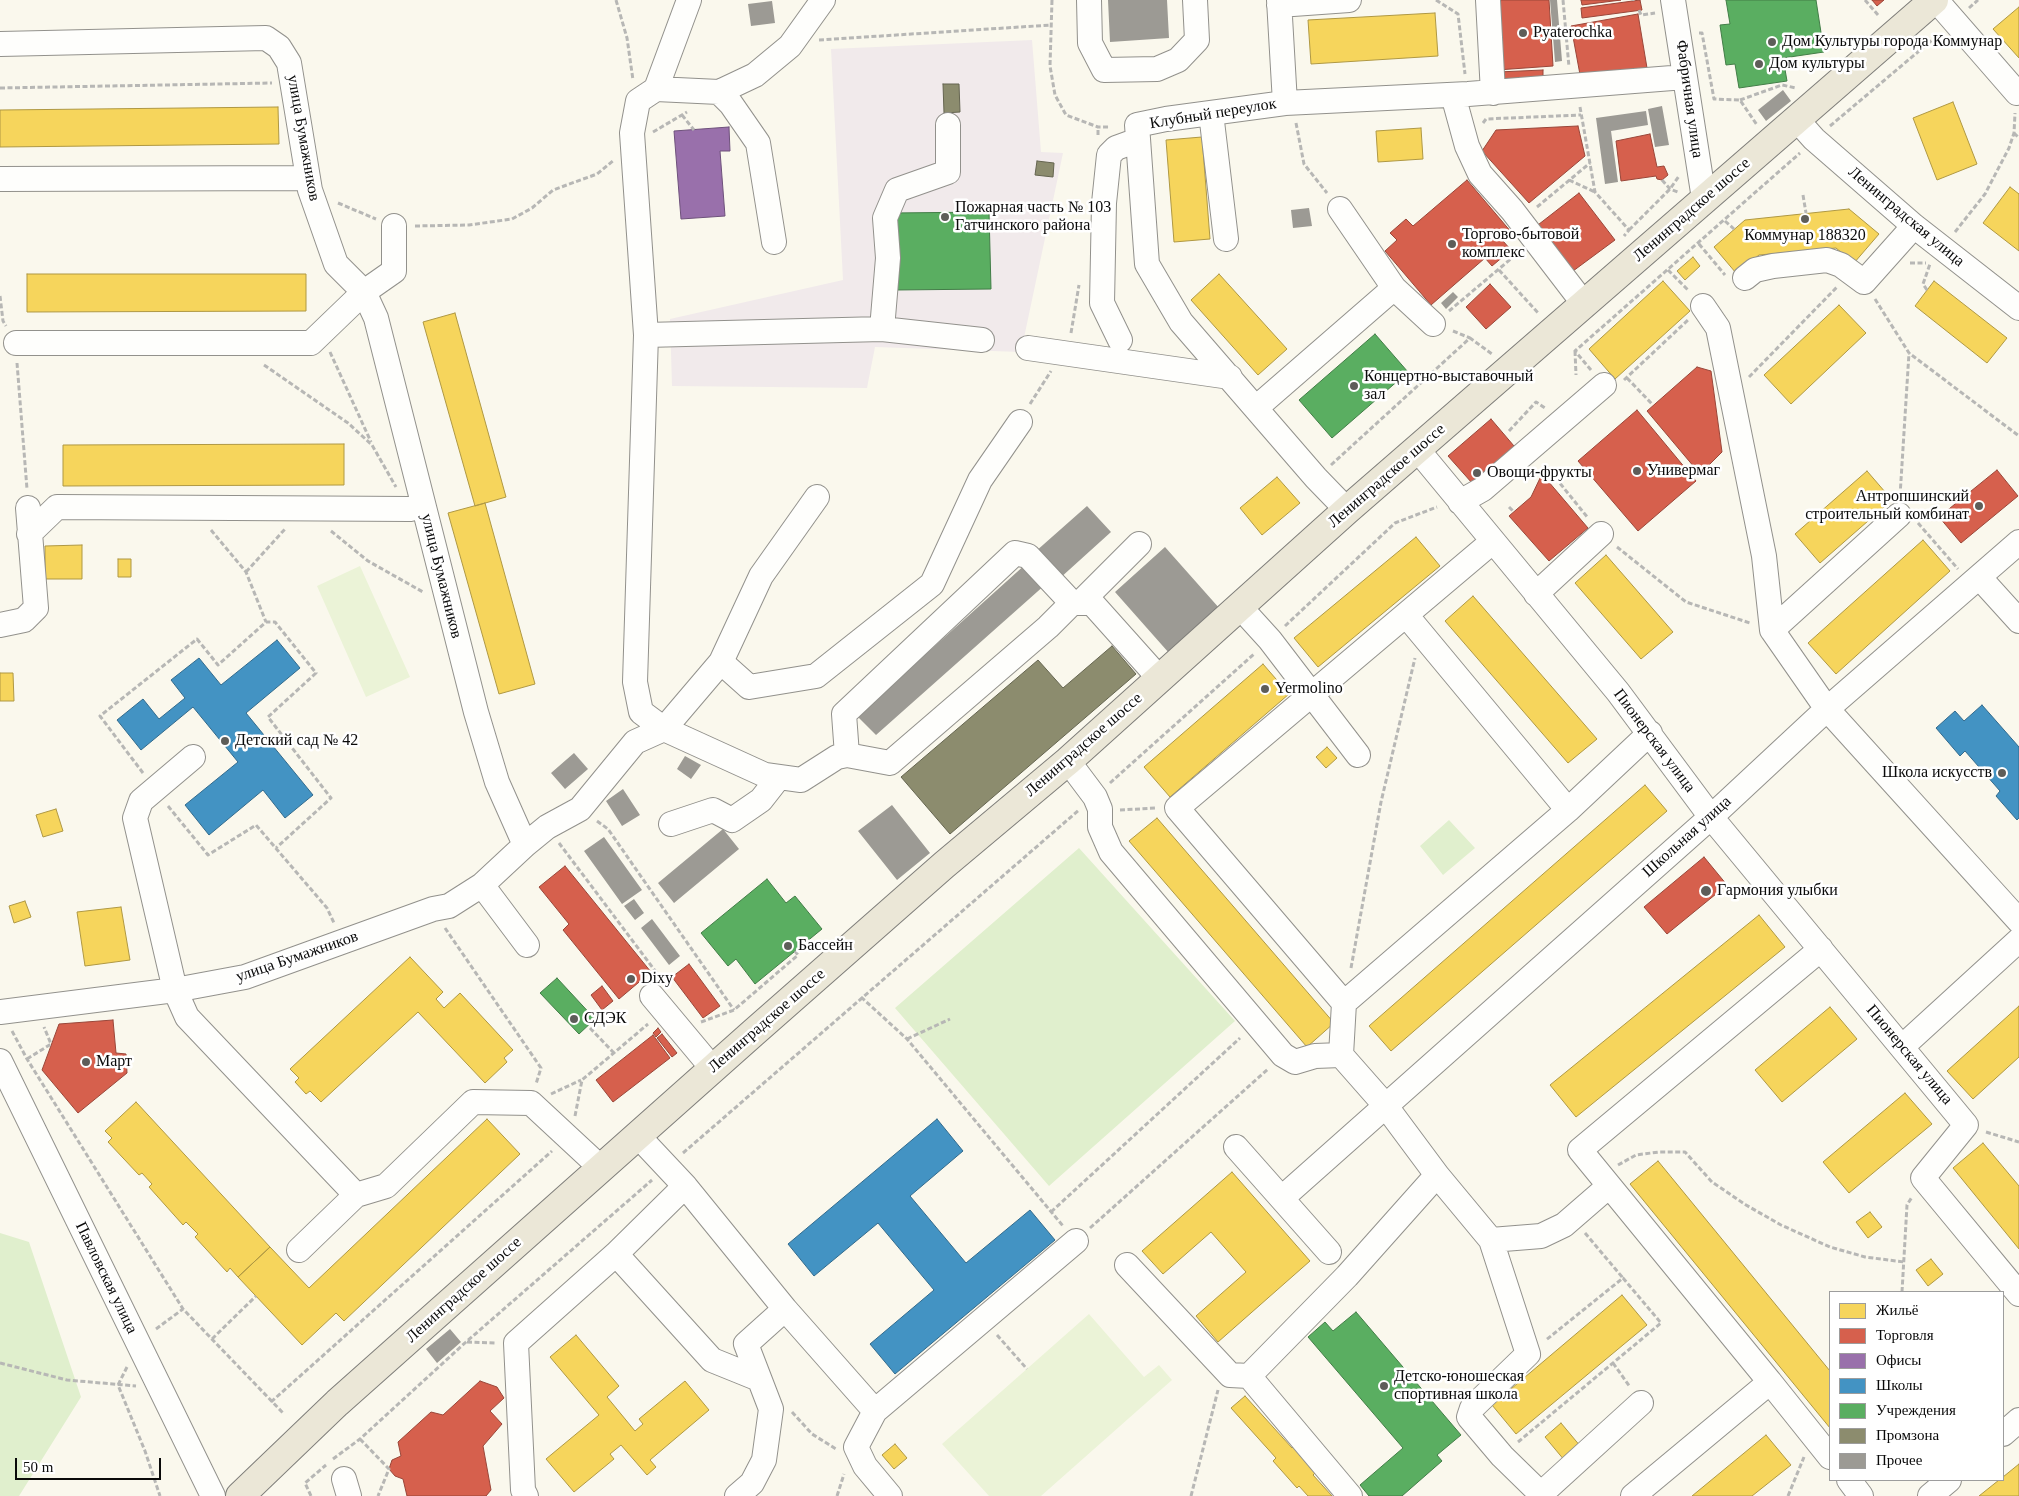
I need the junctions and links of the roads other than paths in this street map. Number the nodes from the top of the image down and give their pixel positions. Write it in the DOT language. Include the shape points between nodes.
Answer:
graph roads {
  1 [pos="689,0"];
  2 [pos="823,0"];
  3 [pos="1089,0"];
  4 [pos="1194,0"];
  5 [pos="1348,0"];
  6 [pos="1488,0"];
  7 [pos="1935,0"];
  8 [pos="1279,2"];
  9 [pos="1668,6"];
  10 [pos="0,44"];
  11 [pos="1685,78"];
  12 [pos="720,92"];
  13 [pos="1493,92"];
  14 [pos="2018,92"];
  15 [pos="647,95"];
  16 [pos="1460,95"];
  17 [pos="1289,103"];
  18 [pos="1211,113"];
  19 [pos="948,125"];
  20 [pos="1806,136"];
  21 [pos="1138,140"];
  22 [pos="0,179"];
  23 [pos="308,184"];
  24 [pos="1694,197"];
  25 [pos="1340,209"];
  26 [pos="394,226"];
  27 [pos="1914,226"];
  28 [pos="1226,239"];
  29 [pos="774,242"];
  30 [pos="1736,278"];
  31 [pos="1394,288"];
  32 [pos="364,292"];
  33 [pos="1584,304"];
  34 [pos="1703,306"];
  35 [pos="2019,308"];
  36 [pos="1433,324"];
  37 [pos="882,329"];
  38 [pos="646,335"];
  39 [pos="982,340"];
  40 [pos="1120,340"];
  41 [pos="16,343"];
  42 [pos="1028,348"];
  43 [pos="1230,377"];
  44 [pos="1613,383"];
  45 [pos="1257,407"];
  46 [pos="1020,422"];
  47 [pos="1417,449"];
  48 [pos="817,496"];
  49 [pos="1460,502"];
  50 [pos="417,507"];
  51 [pos="28,508"];
  52 [pos="1347,510"];
  53 [pos="1899,515"];
  54 [pos="29,534"];
  55 [pos="1601,534"];
  56 [pos="1492,542"];
  57 [pos="2019,542"];
  58 [pos="1139,544"];
  59 [pos="1976,581"];
  60 [pos="1536,594"];
  61 [pos="1076,603"];
  62 [pos="1240,607"];
  63 [pos="1406,615"];
  64 [pos="2019,621"];
  65 [pos="0,625"];
  66 [pos="1772,630"];
  67 [pos="722,662"];
  68 [pos="1160,679"];
  69 [pos="1311,696"];
  70 [pos="1827,709"];
  71 [pos="664,729"];
  72 [pos="1650,733"];
  73 [pos="847,755"];
  74 [pos="1358,755"];
  75 [pos="193,757"];
  76 [pos="1068,761"];
  77 [pos="779,777"];
  78 [pos="1568,810"];
  79 [pos="1711,817"];
  80 [pos="670,824"];
  81 [pos="524,844"];
  82 [pos="482,885"];
  83 [pos="2019,921"];
  84 [pos="2019,940"];
  85 [pos="527,945"];
  86 [pos="1820,949"];
  87 [pos="656,988"];
  88 [pos="176,990"];
  89 [pos="1344,1003"];
  90 [pos="5,1020"];
  91 [pos="1903,1046"];
  92 [pos="1341,1055"];
  93 [pos="0,1061"];
  94 [pos="713,1069"];
  95 [pos="1385,1105"];
  96 [pos="638,1136"];
  97 [pos="1236,1147"];
  98 [pos="601,1168"];
  99 [pos="1437,1175"];
  100 [pos="1605,1181"];
  101 [pos="685,1186"];
  102 [pos="356,1195"];
  103 [pos="1282,1198"];
  104 [pos="1491,1240"];
  105 [pos="1076,1241"];
  106 [pos="300,1250"];
  107 [pos="1328,1252"];
  108 [pos="616,1254"];
  109 [pos="1127,1265"];
  110 [pos="2019,1294"];
  111 [pos="785,1309"];
  112 [pos="1239,1376"];
  113 [pos="1770,1382"];
  114 [pos="762,1386"];
  115 [pos="1641,1402"];
  116 [pos="875,1411"];
  117 [pos="2019,1420"];
  118 [pos="2004,1433"];
  119 [pos="1829,1456"];
  120 [pos="1849,1481"];
  121 [pos="1948,1481"];
  122 [pos="750,1492"];
  123 [pos="213,1496"];
  124 [pos="240,1496"];
  125 [pos="526,1496"];
  126 [pos="890,1496"];
  127 [pos="1350,1496"];
  128 [pos="1633,1496"];
  129 [pos="1861,1496"];
  130 [pos="1930,1496"];
  1 -- 15 [label="street"];
  2 -- 12 [label="street" via="790,46 755,75"];
  3 -- 4 [label="street" via="1090,42 1104,70 1157,69 1178,60 1197,40"];
  5 -- 8 [label="street"];
  6 -- 13 [label="street"];
  7 -- 14 [label="street"];
  7 -- 20 [label="main road, Ленинградское шоссе"];
  8 -- 17 [label="street"];
  9 -- 11 [label="street, Фабричная улица"];
  10 -- 23 [label="street, улица Бумажников" via="266,38 279,46 290,63"];
  11 -- 13 [label="street, Клубный переулок" via="1574,79"];
  11 -- 24 [label="street, Фабричная улица"];
  12 -- 15 [label="street"];
  12 -- 29 [label="street" via="758,143"];
  13 -- 16 [label="street, Клубный переулок"];
  15 -- 38 [label="street" via="632,132"];
  16 -- 17 [label="street, Клубный переулок"];
  16 -- 33 [label="street" via="1467,146 1480,174"];
  17 -- 18 [label="street, Клубный переулок"];
  18 -- 21 [label="street, Клубный переулок" via="1137,126"];
  18 -- 28 [label="street"];
  19 -- 37 [label="street" via="948,172 896,190 885,218 888,258"];
  20 -- 24 [label="main road, Ленинградское шоссе"];
  20 -- 27 [label="street, Ленинградская улица"];
  21 -- 40 [label="street" via="1116,148 1109,155 1104,203 1102,302"];
  21 -- 43 [label="street, Клубный переулок" via="1147,264 1181,322"];
  22 -- 23 [label="street"];
  23 -- 32 [label="street, улица Бумажников" via="336,264"];
  24 -- 33 [label="main road, Ленинградское шоссе"];
  25 -- 31 [label="street"];
  26 -- 32 [label="street" via="394,271"];
  27 -- 30 [label="street" via="1881,263 1858,278 1841,265 1827,260 1773,266"];
  27 -- 35 [label="street, Ленинградская улица" via="1937,260"];
  31 -- 36 [label="street"];
  31 -- 45 [label="street"];
  32 -- 41 [label="street" via="311,343"];
  32 -- 50 [label="street, улица Бумажников" via="376,318"];
  33 -- 47 [label="main road, Ленинградское шоссе"];
  34 -- 66 [label="street" via="1718,328 1764,556"];
  37 -- 38 [label="street"];
  37 -- 39 [label="street"];
  38 -- 71 [label="street" via="635,682 641,712"];
  42 -- 43 [label="street"];
  43 -- 45 [label="street, Клубный переулок"];
  44 -- 49 [label="street" via="1483,489"];
  45 -- 52 [label="street, Клубный переулок"];
  46 -- 67 [label="street" via="980,480 932,584 816,676 749,687"];
  47 -- 49 [label="street, Пионерская улица"];
  47 -- 52 [label="main road, Ленинградское шоссе"];
  48 -- 67 [label="street" via="762,576"];
  49 -- 56 [label="street, Пионерская улица"];
  50 -- 54 [label="street" via="57,508"];
  50 -- 81 [label="street, улица Бумажников" via="449,608 497,782"];
  51 -- 54 [label="street"];
  52 -- 62 [label="main road, Ленинградское шоссе"];
  53 -- 66 [label="street"];
  54 -- 65 [label="street" via="36,608 24,620"];
  55 -- 60 [label="street"];
  56 -- 60 [label="street, Пионерская улица"];
  56 -- 63 [label="street"];
  57 -- 59 [label="street, Школьная улица"];
  58 -- 61 [label="street"];
  59 -- 64 [label="street"];
  59 -- 70 [label="street, Школьная улица"];
  60 -- 72 [label="street, Пионерская улица"];
  61 -- 68 [label="street" via="1092,603"];
  61 -- 73 [label="street" via="890,763"];
  61 -- 73 [label="street" via="1028,556 1016,553 844,714"];
  62 -- 68 [label="main road, Ленинградское шоссе"];
  62 -- 69 [label="street" via="1270,640"];
  63 -- 69 [label="street"];
  63 -- 78 [label="street"];
  66 -- 70 [label="street"];
  67 -- 71 [label="street"];
  68 -- 76 [label="main road, Ленинградское шоссе"];
  69 -- 74 [label="street"];
  69 -- 89 [label="street" via="1177,808"];
  70 -- 79 [label="street, Школьная улица"];
  70 -- 83 [label="street"];
  71 -- 77 [label="street" via="764,775"];
  71 -- 81 [label="street" via="635,742 580,809"];
  72 -- 78 [label="street"];
  72 -- 79 [label="street, Пионерская улица"];
  73 -- 77 [label="street" via="837,757 801,780"];
  75 -- 88 [label="street" via="141,800 135,818"];
  76 -- 92 [label="street" via="1097,803 1100,828 1111,852 1283,1055 1295,1062 1315,1056"];
  76 -- 94 [label="main road, Ленинградское шоссе" via="944,865"];
  77 -- 80 [label="street" via="761,800 732,820 713,810"];
  78 -- 89 [label="street"];
  79 -- 86 [label="street, Пионерская улица"];
  79 -- 95 [label="street, Школьная улица"];
  81 -- 82 [label="street, улица Бумажников"];
  82 -- 85 [label="street"];
  82 -- 88 [label="street, улица Бумажников" via="449,906 245,977"];
  84 -- 91 [label="street"];
  86 -- 91 [label="street, Пионерская улица"];
  86 -- 100 [label="street" via="1580,1150"];
  87 -- 94 [label="street" via="678,1030"];
  88 -- 90 [label="street, улица Бумажников"];
  88 -- 102 [label="street" via="187,1017"];
  89 -- 92 [label="street"];
  91 -- 110 [label="street, Пионерская улица" via="1966,1125 1923,1178"];
  92 -- 95 [label="street"];
  93 -- 123 [label="street, Павловская улица"];
  94 -- 96 [label="main road, Ленинградское шоссе"];
  95 -- 99 [label="street"];
  95 -- 103 [label="street, Школьная улица"];
  96 -- 98 [label="main road, Ленинградское шоссе"];
  96 -- 101 [label="street"];
  97 -- 103 [label="street"];
  98 -- 102 [label="street" via="531,1103 473,1102 386,1186"];
  98 -- 124 [label="main road, Ленинградское шоссе" via="304,1434"];
  99 -- 104 [label="street"];
  99 -- 112 [label="street" via="1347,1276"];
  100 -- 104 [label="street" via="1564,1225 1541,1236"];
  100 -- 113 [label="street"];
  101 -- 108 [label="street"];
  101 -- 111 [label="street"];
  102 -- 106 [label="street"];
  103 -- 107 [label="street"];
  104 -- 115 [label="street" via="1528,1354 1472,1408 1469,1417 1502,1456 1541,1494"];
  105 -- 116 [label="street"];
  108 -- 114 [label="street" via="712,1360"];
  108 -- 125 [label="street" via="516,1343 523,1490"];
  109 -- 112 [label="street"];
  111 -- 114 [label="street" via="746,1344"];
  111 -- 116 [label="street"];
  112 -- 127 [label="street"];
  113 -- 119 [label="street"];
  113 -- 128 [label="street"];
  114 -- 122 [label="street" via="771,1409 764,1460"];
  116 -- 126 [label="street" via="856,1447 865,1466"];
  117 -- 118 [label="street"];
  120 -- 129 [label="street"];
  121 -- 130 [label="street"];
}
